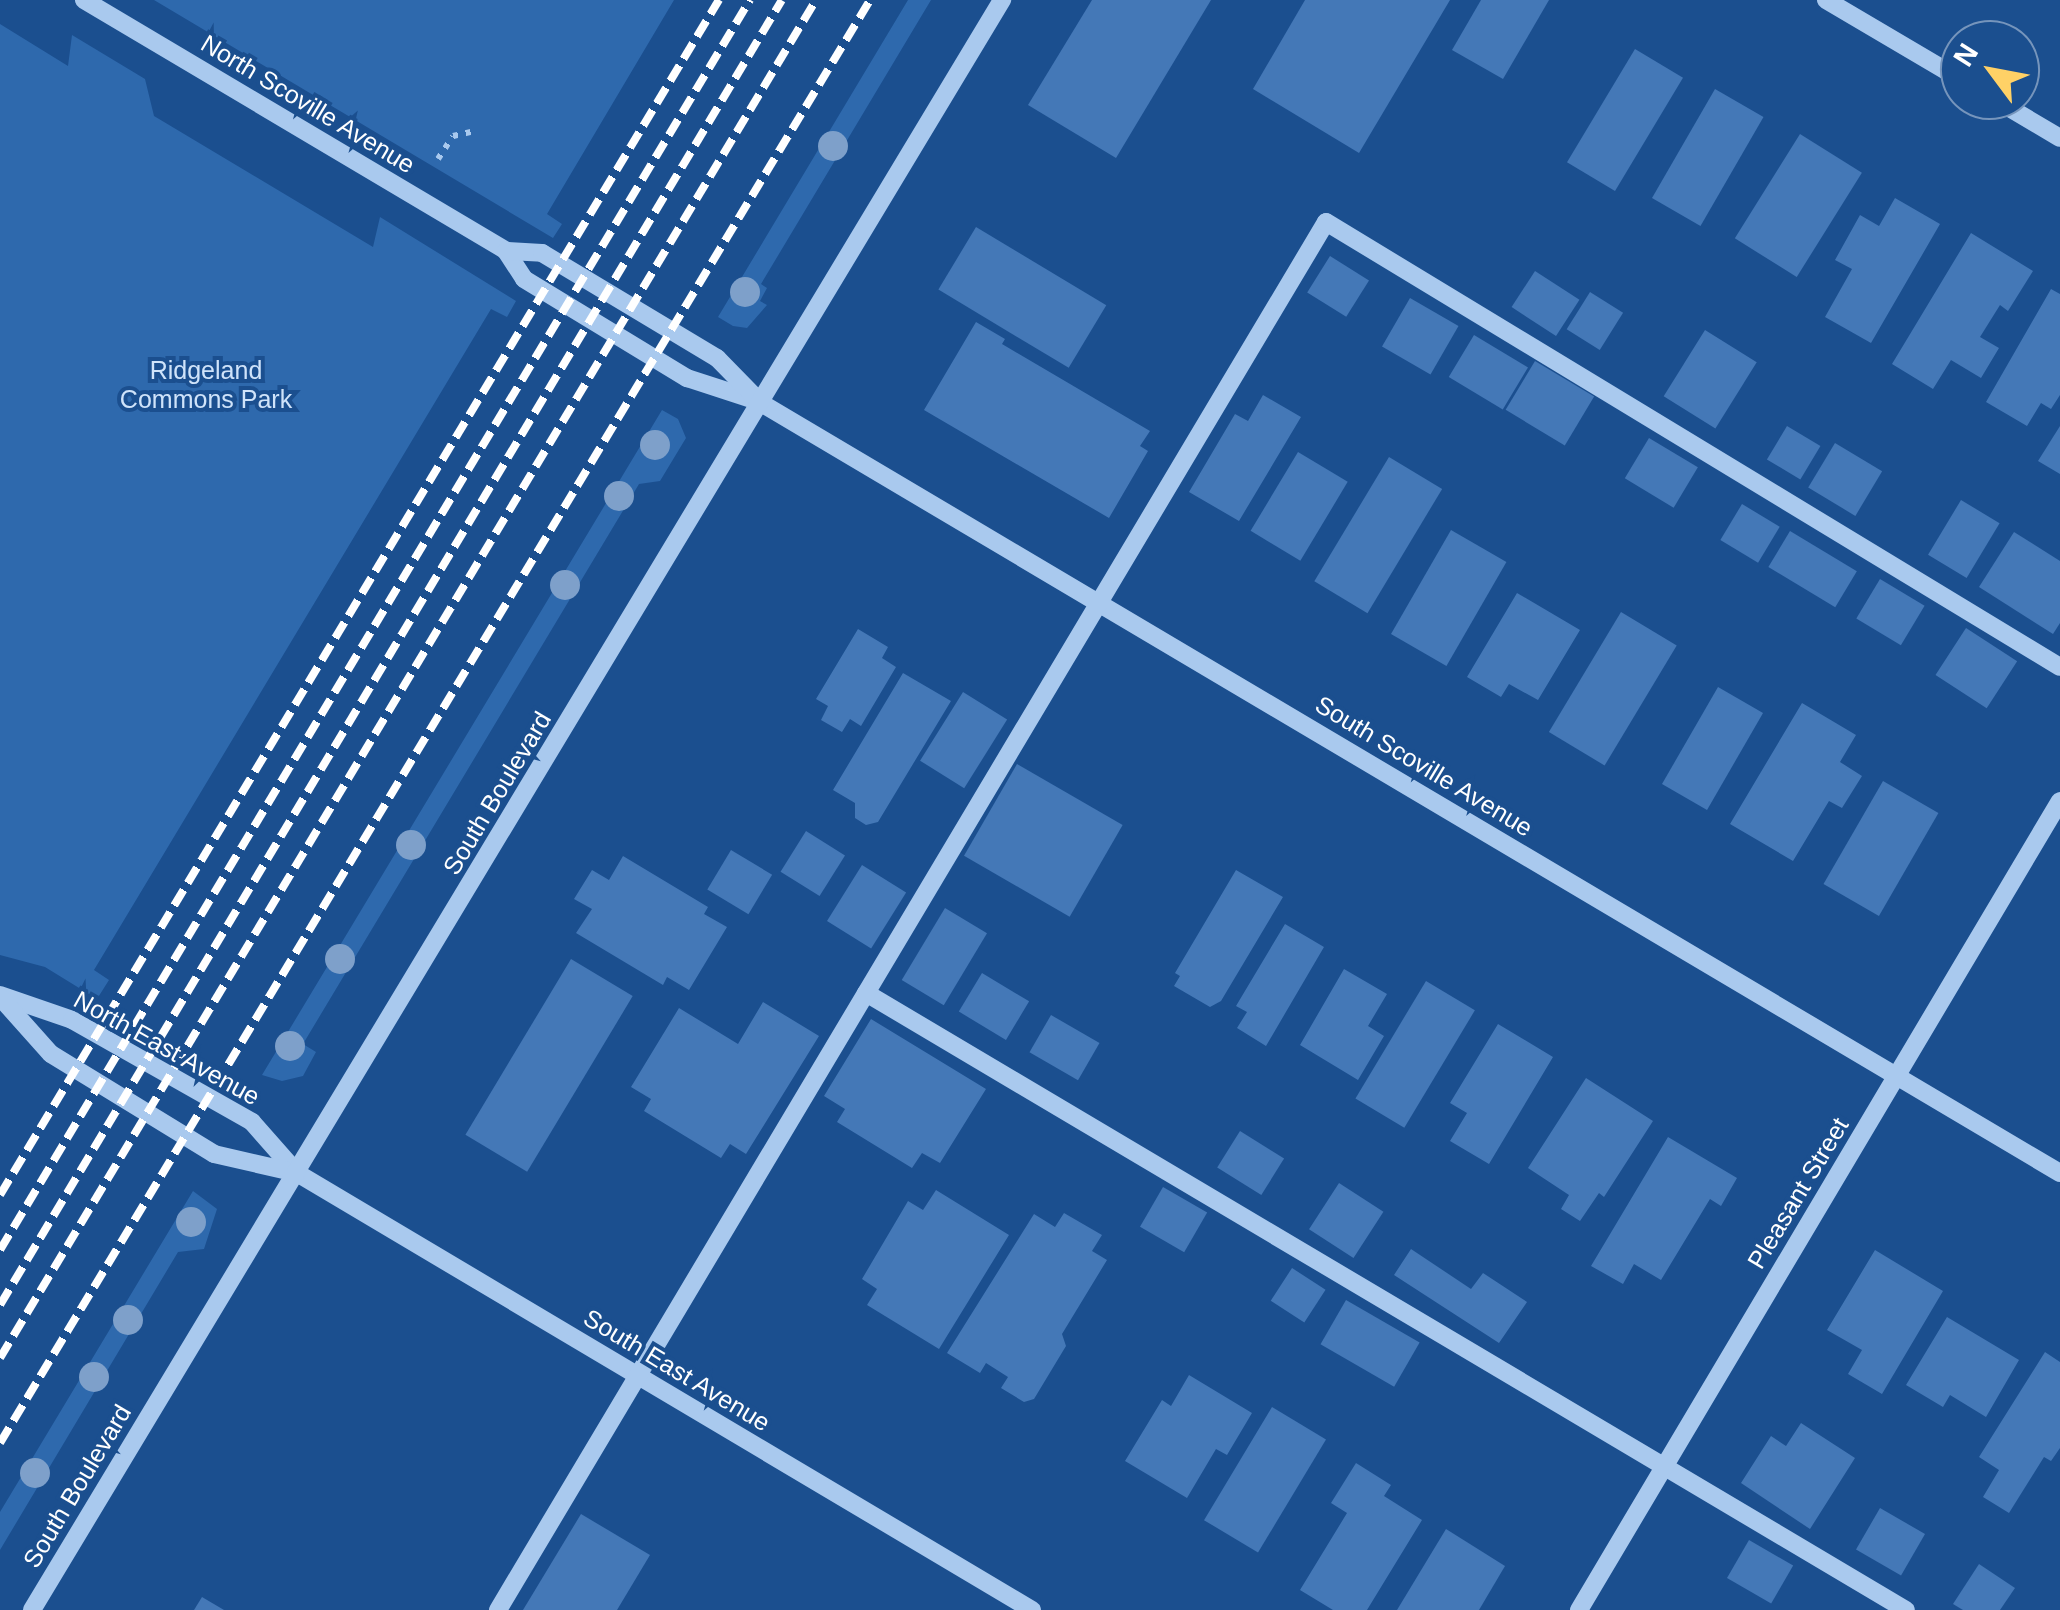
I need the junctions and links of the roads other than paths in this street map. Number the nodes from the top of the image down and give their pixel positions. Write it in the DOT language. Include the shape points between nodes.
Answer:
graph roads {
  1 [pos="84,0"];
  2 [pos="1002,0"];
  3 [pos="1826,0"];
  4 [pos="1940,67"];
  5 [pos="2030,120"];
  6 [pos="2060,138"];
  7 [pos="506,251"];
  8 [pos="761,402"];
  9 [pos="1099,602"];
  10 [pos="2060,667"];
  11 [pos="2060,801"];
  12 [pos="866,993"];
  13 [pos="0,996"];
  14 [pos="1897,1076"];
  15 [pos="297,1172"];
  16 [pos="2060,1173"];
  17 [pos="638,1376"];
  18 [pos="1664,1467"];
  19 [pos="32,1610"];
  20 [pos="498,1610"];
  21 [pos="1032,1610"];
  22 [pos="1579,1610"];
  23 [pos="1906,1610"];
  1 -- 7 [label="street, North Scoville Avenue"];
  2 -- 8 [label="street, South Boulevard"];
  3 -- 4 [label="street"];
  5 -- 6 [label="street"];
  7 -- 8 [label="street, North Scoville Avenue" via="524,279 700,386"];
  7 -- 8 [label="street, North Scoville Avenue" via="542,252 717,358"];
  8 -- 9 [label="street, South Scoville Avenue"];
  8 -- 15 [label="street, South Boulevard"];
  9 -- 10 [label="street" via="1326,222"];
  9 -- 12 [label="street"];
  9 -- 14 [label="street, South Scoville Avenue"];
  11 -- 14 [label="street, Pleasant Street"];
  12 -- 17 [label="street"];
  12 -- 18 [label="street"];
  13 -- 15 [label="street, North East Avenue" via="72,1020 252,1122"];
  13 -- 15 [label="street, North East Avenue" via="51,1054 214,1154"];
  14 -- 16 [label="street, South Scoville Avenue"];
  14 -- 18 [label="street, Pleasant Street"];
  15 -- 17 [label="street, South East Avenue"];
  15 -- 19 [label="street, South Boulevard"];
  17 -- 20 [label="street"];
  17 -- 21 [label="street, South East Avenue"];
  18 -- 22 [label="street, Pleasant Street"];
  18 -- 23 [label="street"];
}
